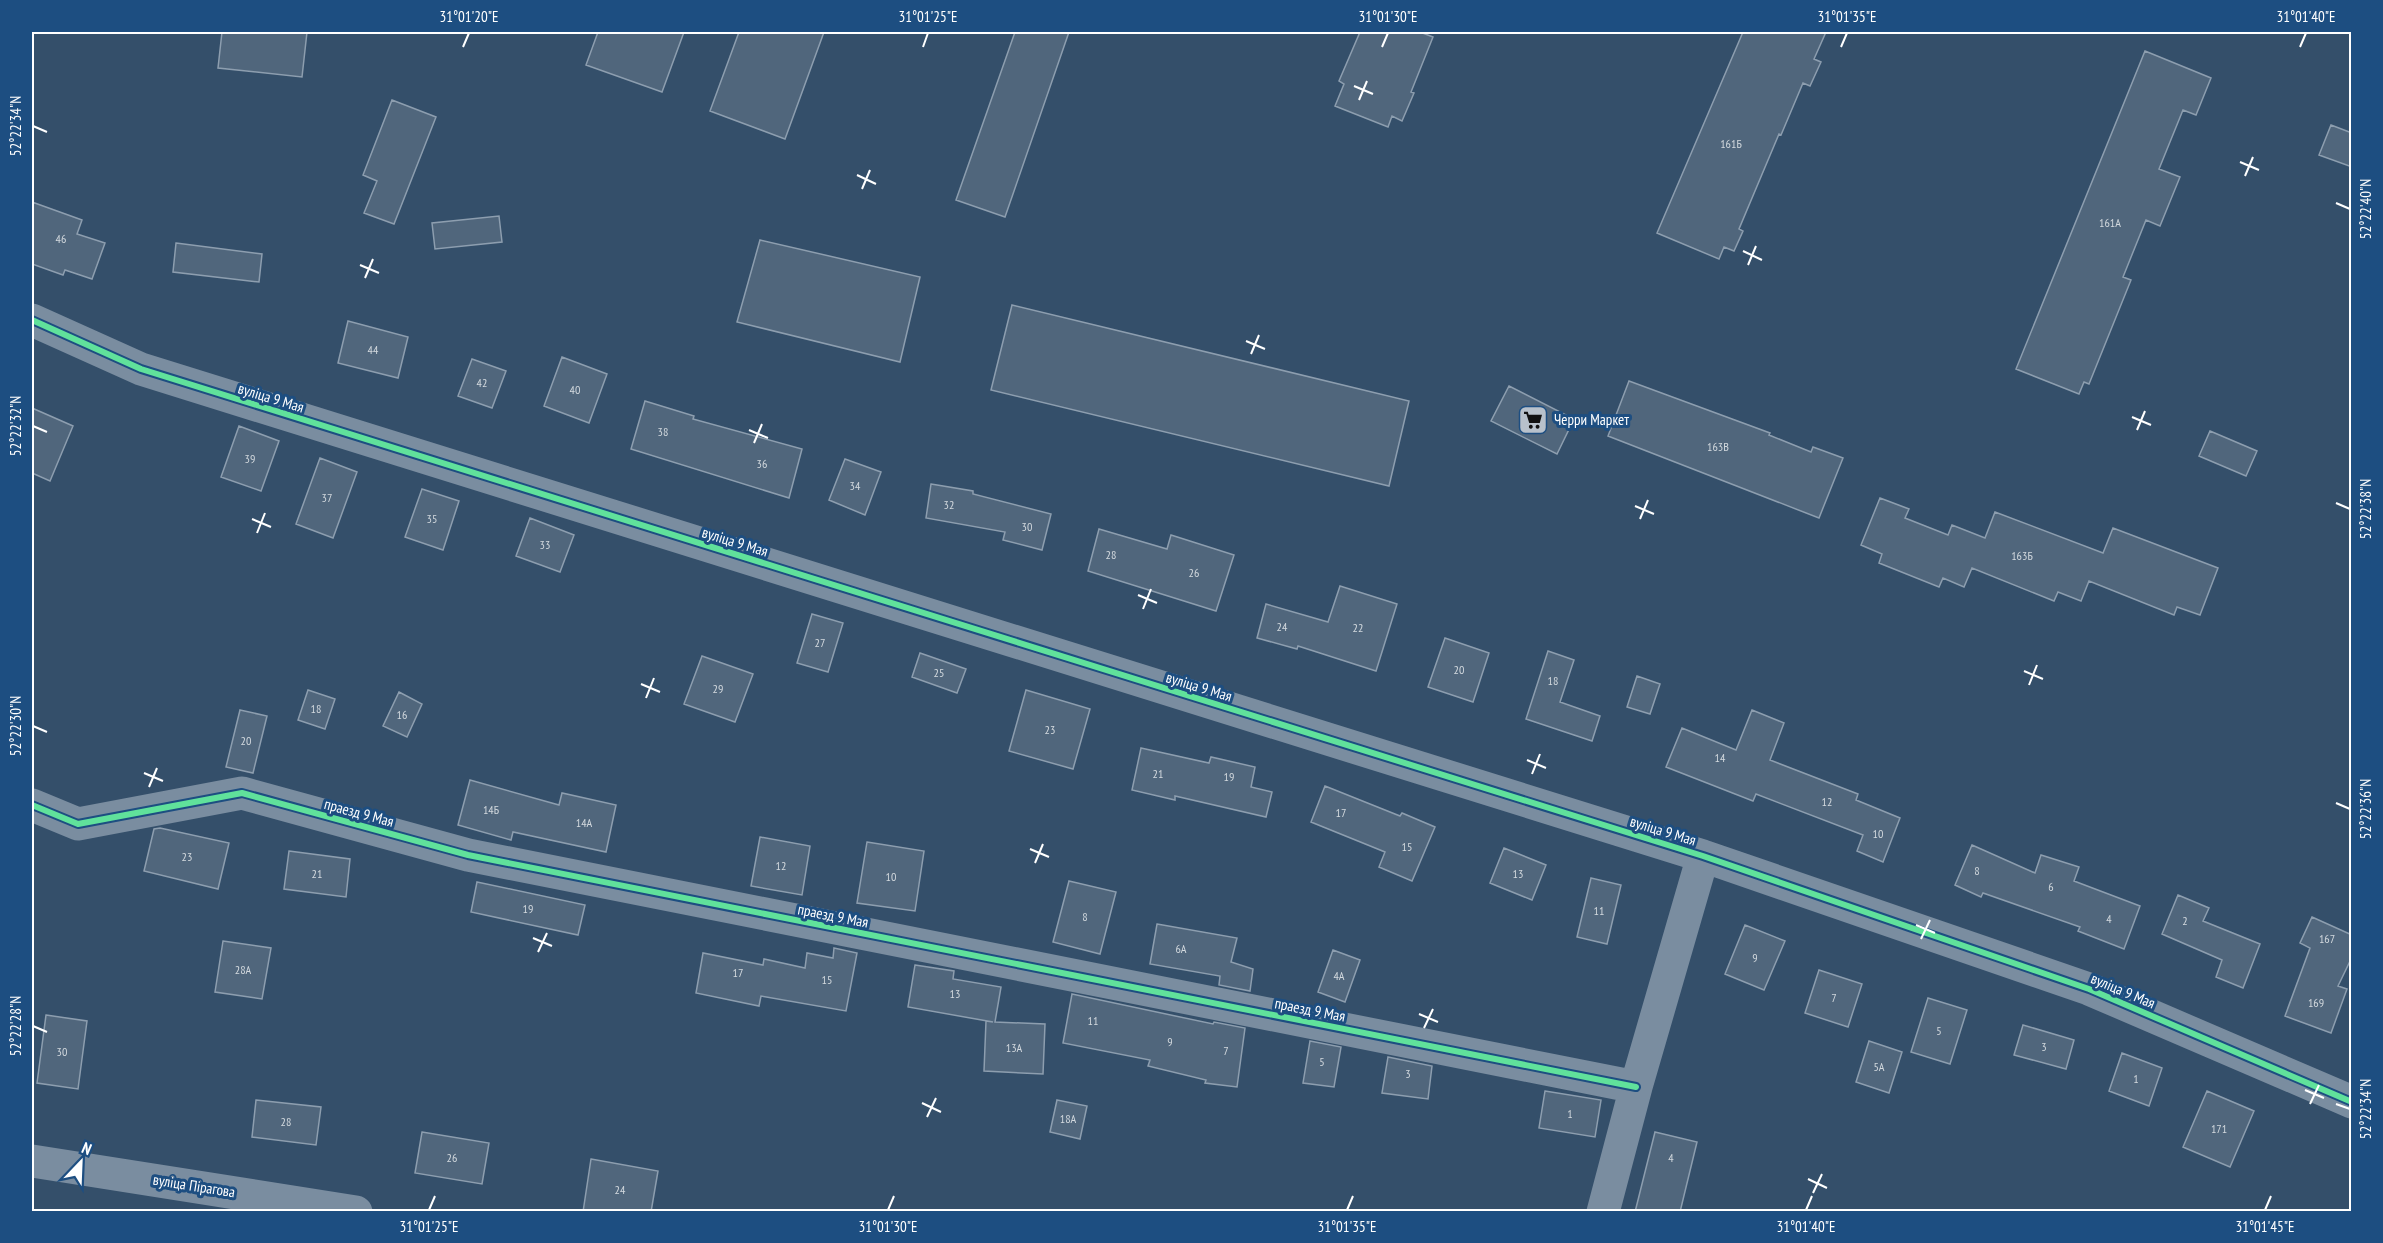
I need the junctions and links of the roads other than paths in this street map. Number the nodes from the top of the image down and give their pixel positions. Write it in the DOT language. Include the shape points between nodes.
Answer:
graph roads {
  1 [pos="32,320"];
  2 [pos="32,805"];
  3 [pos="1703,856"];
  4 [pos="1636,1087"];
  5 [pos="2352,1102"];
  6 [pos="32,1161"];
  7 [pos="356,1212"];
  8 [pos="1603,1212"];
  1 -- 3 [label="street, вуліца 9 Мая" via="141,369"];
  2 -- 4 [label="street, праезд 9 Мая" via="78,824 242,793 468,855"];
  3 -- 4 [label="street"];
  3 -- 5 [label="street, вуліца 9 Мая" via="2089,989"];
  4 -- 8 [label="street"];
  6 -- 7 [label="street, вуліца Пірагова"];
}
